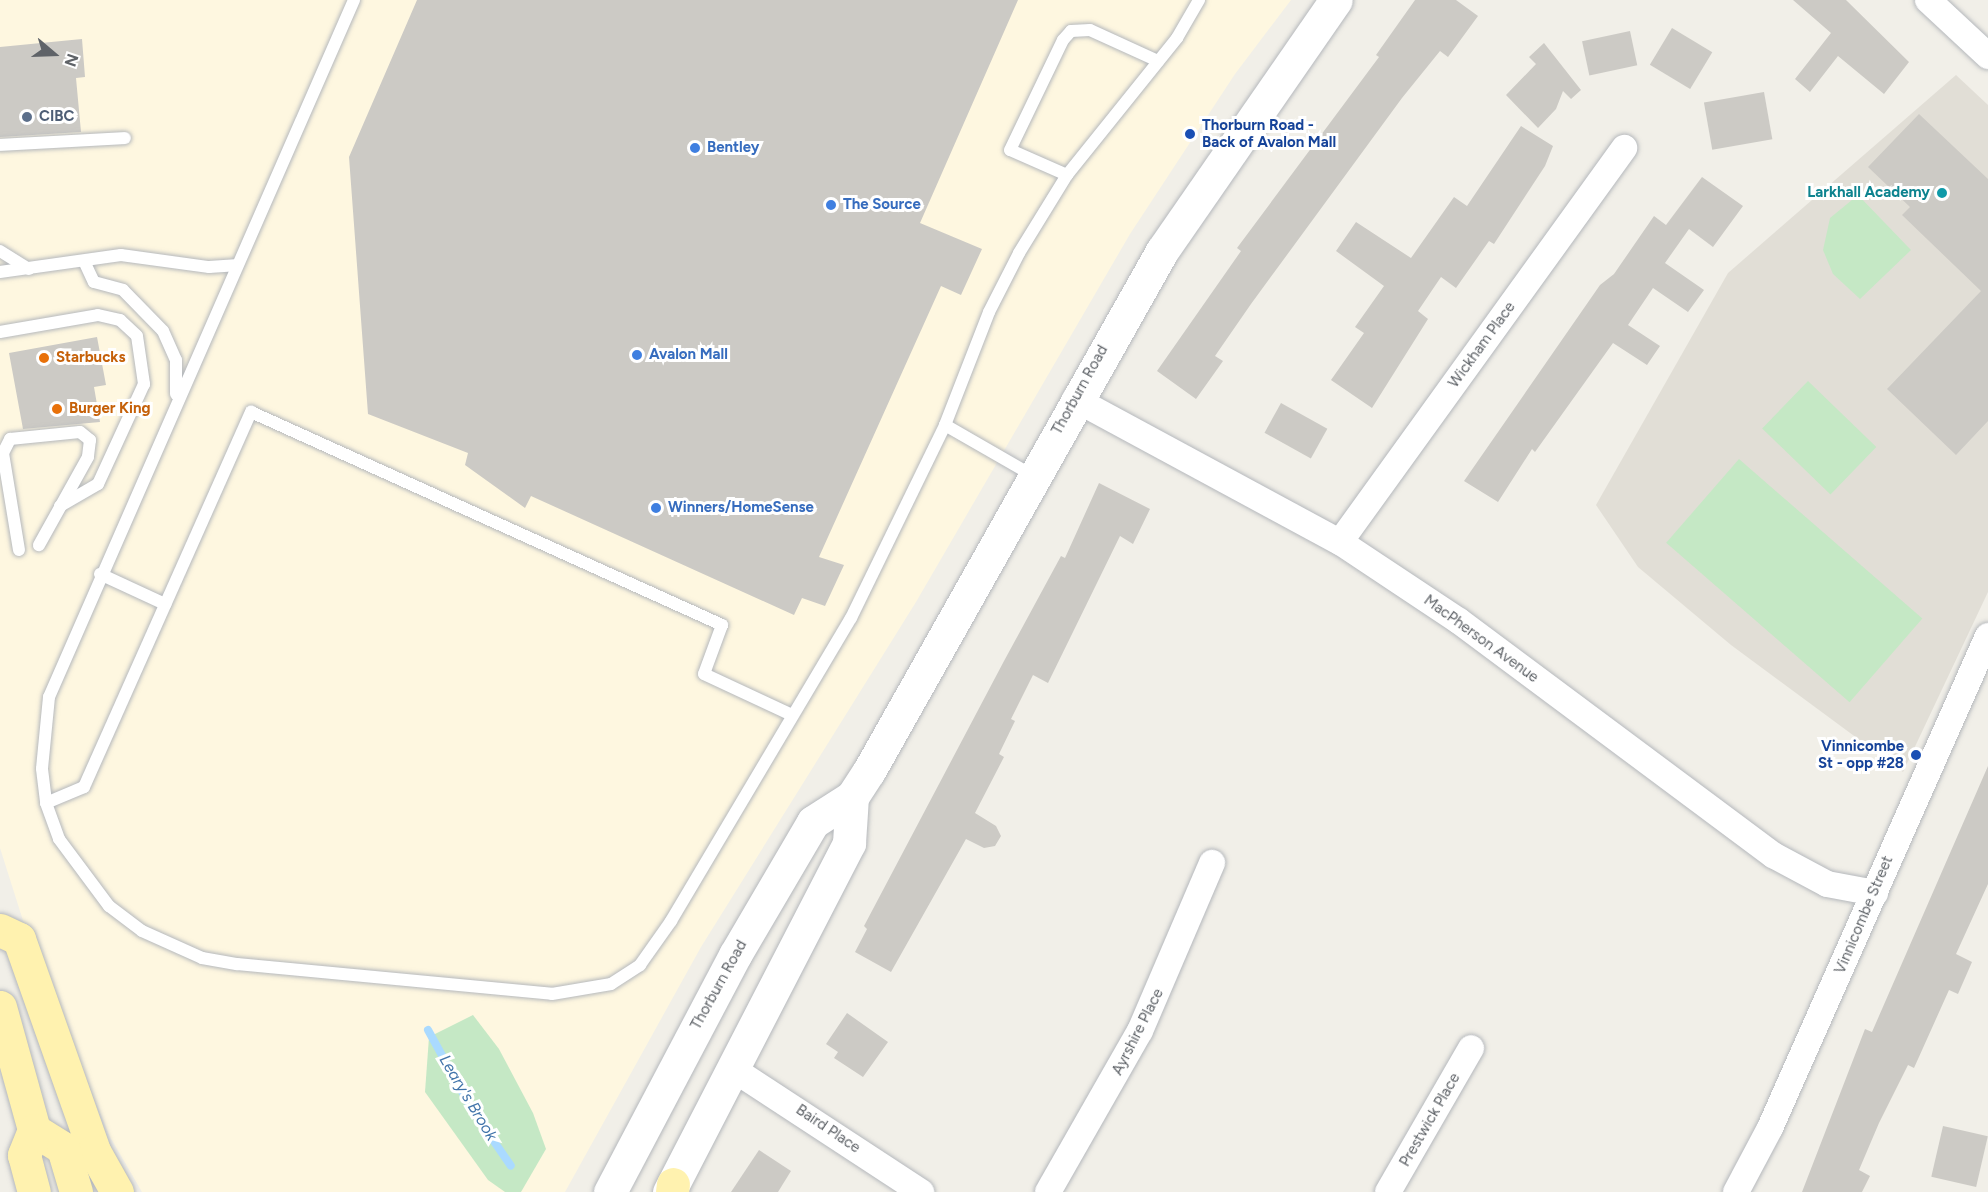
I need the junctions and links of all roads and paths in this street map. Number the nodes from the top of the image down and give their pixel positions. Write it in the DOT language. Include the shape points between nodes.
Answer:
graph roads {
  1 [pos="354,0"];
  2 [pos="1199,0"];
  3 [pos="1336,0"];
  4 [pos="1928,0"];
  5 [pos="1988,56"];
  6 [pos="1158,61"];
  7 [pos="125,138"];
  8 [pos="0,145"];
  9 [pos="1624,148"];
  10 [pos="1067,175"];
  11 [pos="0,251"];
  12 [pos="84,261"];
  13 [pos="235,265"];
  14 [pos="29,269"];
  15 [pos="0,272"];
  16 [pos="0,333"];
  17 [pos="1075,399"];
  18 [pos="176,401"];
  19 [pos="945,425"];
  20 [pos="1032,475"];
  21 [pos="60,506"];
  22 [pos="1340,542"];
  23 [pos="39,545"];
  24 [pos="19,550"];
  25 [pos="100,574"];
  26 [pos="165,604"];
  27 [pos="1988,636"];
  28 [pos="792,715"];
  29 [pos="852,797"];
  30 [pos="46,803"];
  31 [pos="1212,863"];
  32 [pos="1875,892"];
  33 [pos="0,930"];
  34 [pos="0,1007"];
  35 [pos="1471,1048"];
  36 [pos="733,1069"];
  37 [pos="34,1130"];
  38 [pos="27,1185"];
  39 [pos="672,1189"];
  40 [pos="76,1192"];
  41 [pos="117,1192"];
  42 [pos="610,1192"];
  43 [pos="921,1192"];
  44 [pos="1048,1192"];
  45 [pos="1388,1192"];
  46 [pos="1736,1192"];
  1 -- 13 [label="lane"];
  2 -- 6 [label="lane"];
  3 -- 17 [label="main road, Thorburn Road" via="1207,182"];
  4 -- 5 [label="street"];
  6 -- 10 [label="lane"];
  6 -- 10 [label="lane" via="1090,30 1071,31 1063,39 1010,150"];
  7 -- 8 [label="lane"];
  9 -- 22 [label="street, Wickham Place"];
  10 -- 19 [label="lane" via="999,292"];
  11 -- 14 [label="lane"];
  12 -- 13 [label="lane" via="121,255 209,267"];
  12 -- 14 [label="lane"];
  12 -- 18 [label="lane" via="94,282 123,290 163,332 176,360"];
  13 -- 18 [label="lane"];
  14 -- 15 [label="lane"];
  16 -- 21 [label="lane" via="98,315 120,320 137,336 144,384 98,484"];
  17 -- 20 [label="main road, Thorburn Road"];
  17 -- 22 [label="street, MacPherson Avenue"];
  18 -- 25 [label="lane"];
  19 -- 20 [label="lane"];
  19 -- 28 [label="lane" via="851,618"];
  20 -- 29 [label="main road, Thorburn Road"];
  21 -- 23 [label="lane"];
  21 -- 24 [label="lane" via="88,457 90,440 80,432 10,439 3,453"];
  22 -- 32 [label="street, MacPherson Avenue" via="1460,621 1773,855 1827,884"];
  25 -- 26 [label="lane"];
  25 -- 30 [label="lane" via="49,697 41,735"];
  26 -- 28 [label="lane" via="250,412 723,625 704,674"];
  26 -- 30 [label="lane" via="84,787"];
  27 -- 32 [label="street, Vinnicombe Street"];
  28 -- 30 [label="lane" via="671,921 640,965 611,984 581,991 514,991 202,958 141,931 109,906 59,839"];
  29 -- 36 [label="main road, Thorburn Road" via="849,843"];
  29 -- 42 [label="main road, Thorburn Road" via="813,822 735,955"];
  31 -- 44 [label="street, Ayrshire Place" via="1140,1030"];
  32 -- 46 [label="street, Vinnicombe Street" via="1770,1128"];
  33 -- 41 [label="main road" via="19,939 94,1152"];
  34 -- 37 [label="main road"];
  35 -- 45 [label="street, Prestwick Place"];
  36 -- 39 [label="main road, Thorburn Road"];
  36 -- 43 [label="street, Baird Place"];
  37 -- 38 [label="main road" via="24,1155"];
  37 -- 40 [label="main road" via="63,1148"];
}
